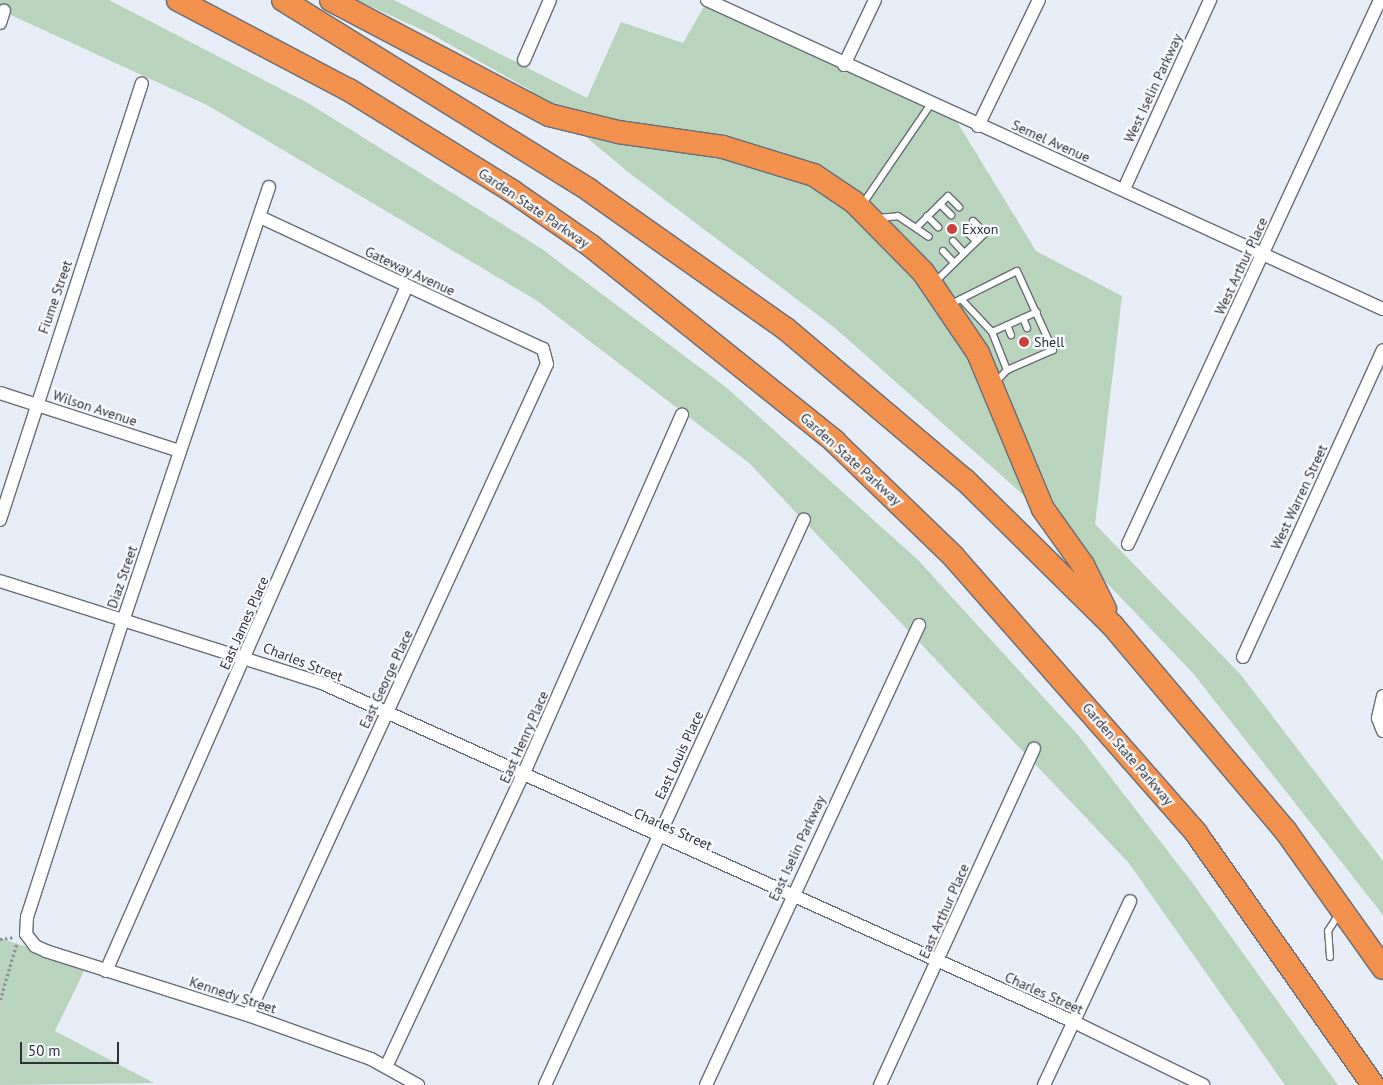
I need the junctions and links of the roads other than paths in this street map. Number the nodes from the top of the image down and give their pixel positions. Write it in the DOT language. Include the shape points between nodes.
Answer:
graph roads {
  1 [pos="178,0"];
  2 [pos="283,0"];
  3 [pos="331,0"];
  4 [pos="550,0"];
  5 [pos="709,0"];
  6 [pos="875,0"];
  7 [pos="1039,0"];
  8 [pos="1210,0"];
  9 [pos="1380,0"];
  10 [pos="524,60"];
  11 [pos="844,64"];
  12 [pos="142,84"];
  13 [pos="931,104"];
  14 [pos="978,126"];
  15 [pos="269,187"];
  16 [pos="1124,189"];
  17 [pos="940,204"];
  18 [pos="959,207"];
  19 [pos="865,213"];
  20 [pos="951,215"];
  21 [pos="928,216"];
  22 [pos="260,217"];
  23 [pos="973,221"];
  24 [pos="918,226"];
  25 [pos="938,227"];
  26 [pos="965,230"];
  27 [pos="929,237"];
  28 [pos="953,241"];
  29 [pos="976,241"];
  30 [pos="943,251"];
  31 [pos="964,253"];
  32 [pos="1262,256"];
  33 [pos="954,262"];
  34 [pos="407,286"];
  35 [pos="930,286"];
  36 [pos="952,303"];
  37 [pos="1383,309"];
  38 [pos="1036,312"];
  39 [pos="1023,318"];
  40 [pos="1007,326"];
  41 [pos="1027,328"];
  42 [pos="992,332"];
  43 [pos="1011,335"];
  44 [pos="1383,350"];
  45 [pos="546,354"];
  46 [pos="1000,378"];
  47 [pos="0,393"];
  48 [pos="35,404"];
  49 [pos="682,415"];
  50 [pos="180,451"];
  51 [pos="804,519"];
  52 [pos="0,520"];
  53 [pos="1128,544"];
  54 [pos="0,581"];
  55 [pos="123,620"];
  56 [pos="918,624"];
  57 [pos="1113,626"];
  58 [pos="246,657"];
  59 [pos="1242,657"];
  60 [pos="1383,696"];
  61 [pos="387,712"];
  62 [pos="1383,731"];
  63 [pos="1034,748"];
  64 [pos="523,775"];
  65 [pos="657,838"];
  66 [pos="790,897"];
  67 [pos="1130,901"];
  68 [pos="1342,908"];
  69 [pos="34,946"];
  70 [pos="1330,957"];
  71 [pos="937,962"];
  72 [pos="1383,968"];
  73 [pos="106,971"];
  74 [pos="248,1015"];
  75 [pos="1074,1022"];
  76 [pos="386,1067"];
  77 [pos="418,1085"];
  78 [pos="545,1085"];
  79 [pos="706,1085"];
  80 [pos="880,1085"];
  81 [pos="1044,1085"];
  82 [pos="1203,1085"];
  83 [pos="1373,1085"];
  1 -- 83 [label="highway, Garden State Parkway" via="349,90 520,196 591,246 834,441 953,556 1196,833"];
  2 -- 57 [label="highway" via="589,190 786,329 965,480"];
  3 -- 19 [label="highway" via="549,115 618,132 724,147 814,175"];
  4 -- 10 [label="street"];
  5 -- 11 [label="street, Semel Avenue"];
  6 -- 11 [label="street"];
  7 -- 14 [label="street"];
  8 -- 16 [label="street, West Iselin Parkway"];
  9 -- 32 [label="street, West Arthur Place"];
  11 -- 13 [label="street, Semel Avenue"];
  12 -- 48 [label="street, Fiume Street"];
  13 -- 14 [label="street, Semel Avenue"];
  13 -- 19 [label="lane"];
  14 -- 16 [label="street, Semel Avenue"];
  15 -- 22 [label="street, Diaz Street"];
  16 -- 32 [label="street, Semel Avenue"];
  17 -- 18 [label="lane" via="948,196"];
  17 -- 20 [label="lane"];
  17 -- 21 [label="lane"];
  19 -- 24 [label="lane" via="898,216"];
  19 -- 35 [label="highway"];
  21 -- 24 [label="lane"];
  21 -- 25 [label="lane"];
  22 -- 34 [label="street, Gateway Avenue"];
  22 -- 50 [label="street, Diaz Street"];
  23 -- 29 [label="lane" via="985,233"];
  24 -- 27 [label="lane"];
  26 -- 29 [label="lane"];
  28 -- 31 [label="lane"];
  29 -- 31 [label="lane"];
  30 -- 33 [label="lane"];
  31 -- 33 [label="lane"];
  32 -- 37 [label="street, Semel Avenue"];
  32 -- 53 [label="street, West Arthur Place"];
  33 -- 35 [label="lane"];
  34 -- 45 [label="street, Gateway Avenue"];
  34 -- 58 [label="street, East James Place"];
  35 -- 36 [label="highway"];
  36 -- 38 [label="lane" via="1017,271"];
  36 -- 42 [label="lane"];
  36 -- 46 [label="highway" via="978,353"];
  38 -- 39 [label="lane"];
  38 -- 46 [label="lane" via="1053,350 1022,360"];
  39 -- 40 [label="lane"];
  39 -- 41 [label="lane"];
  40 -- 42 [label="lane"];
  40 -- 43 [label="lane"];
  42 -- 46 [label="lane"];
  44 -- 59 [label="street, West Warren Street"];
  45 -- 61 [label="street, East George Place" via="542,376"];
  46 -- 57 [label="highway" via="1043,509 1083,565"];
  47 -- 48 [label="street, Wilson Avenue"];
  48 -- 50 [label="street, Wilson Avenue"];
  48 -- 52 [label="street, Fiume Street"];
  49 -- 64 [label="street, East Henry Place"];
  50 -- 55 [label="street, Diaz Street"];
  51 -- 65 [label="street, East Louis Place"];
  54 -- 55 [label="street, Charles Street"];
  55 -- 58 [label="street, Charles Street"];
  55 -- 69 [label="street, Diaz Street" via="27,917 26,934"];
  56 -- 66 [label="street, East Iselin Parkway"];
  57 -- 68 [label="highway" via="1238,771"];
  58 -- 61 [label="street, Charles Street"];
  58 -- 73 [label="street, East James Place"];
  60 -- 62 [label="street" via="1378,718"];
  61 -- 64 [label="street, Charles Street"];
  61 -- 74 [label="street, East George Place"];
  63 -- 71 [label="street, East Arthur Place"];
  64 -- 65 [label="street, Charles Street"];
  64 -- 76 [label="street, East Henry Place"];
  65 -- 66 [label="street, Charles Street"];
  65 -- 78 [label="street, East Louis Place"];
  66 -- 71 [label="street, Charles Street"];
  66 -- 79 [label="street, East Iselin Parkway"];
  67 -- 75 [label="street"];
  68 -- 70 [label="lane" via="1328,931"];
  68 -- 72 [label="highway"];
  69 -- 73 [label="street, Kennedy Street"];
  71 -- 75 [label="street, Charles Street"];
  71 -- 80 [label="street, East Arthur Place"];
  73 -- 74 [label="street, Kennedy Street"];
  74 -- 76 [label="street, Kennedy Street"];
  75 -- 81 [label="street"];
  75 -- 82 [label="street, Charles Street"];
  76 -- 77 [label="street, Kennedy Street"];
}
